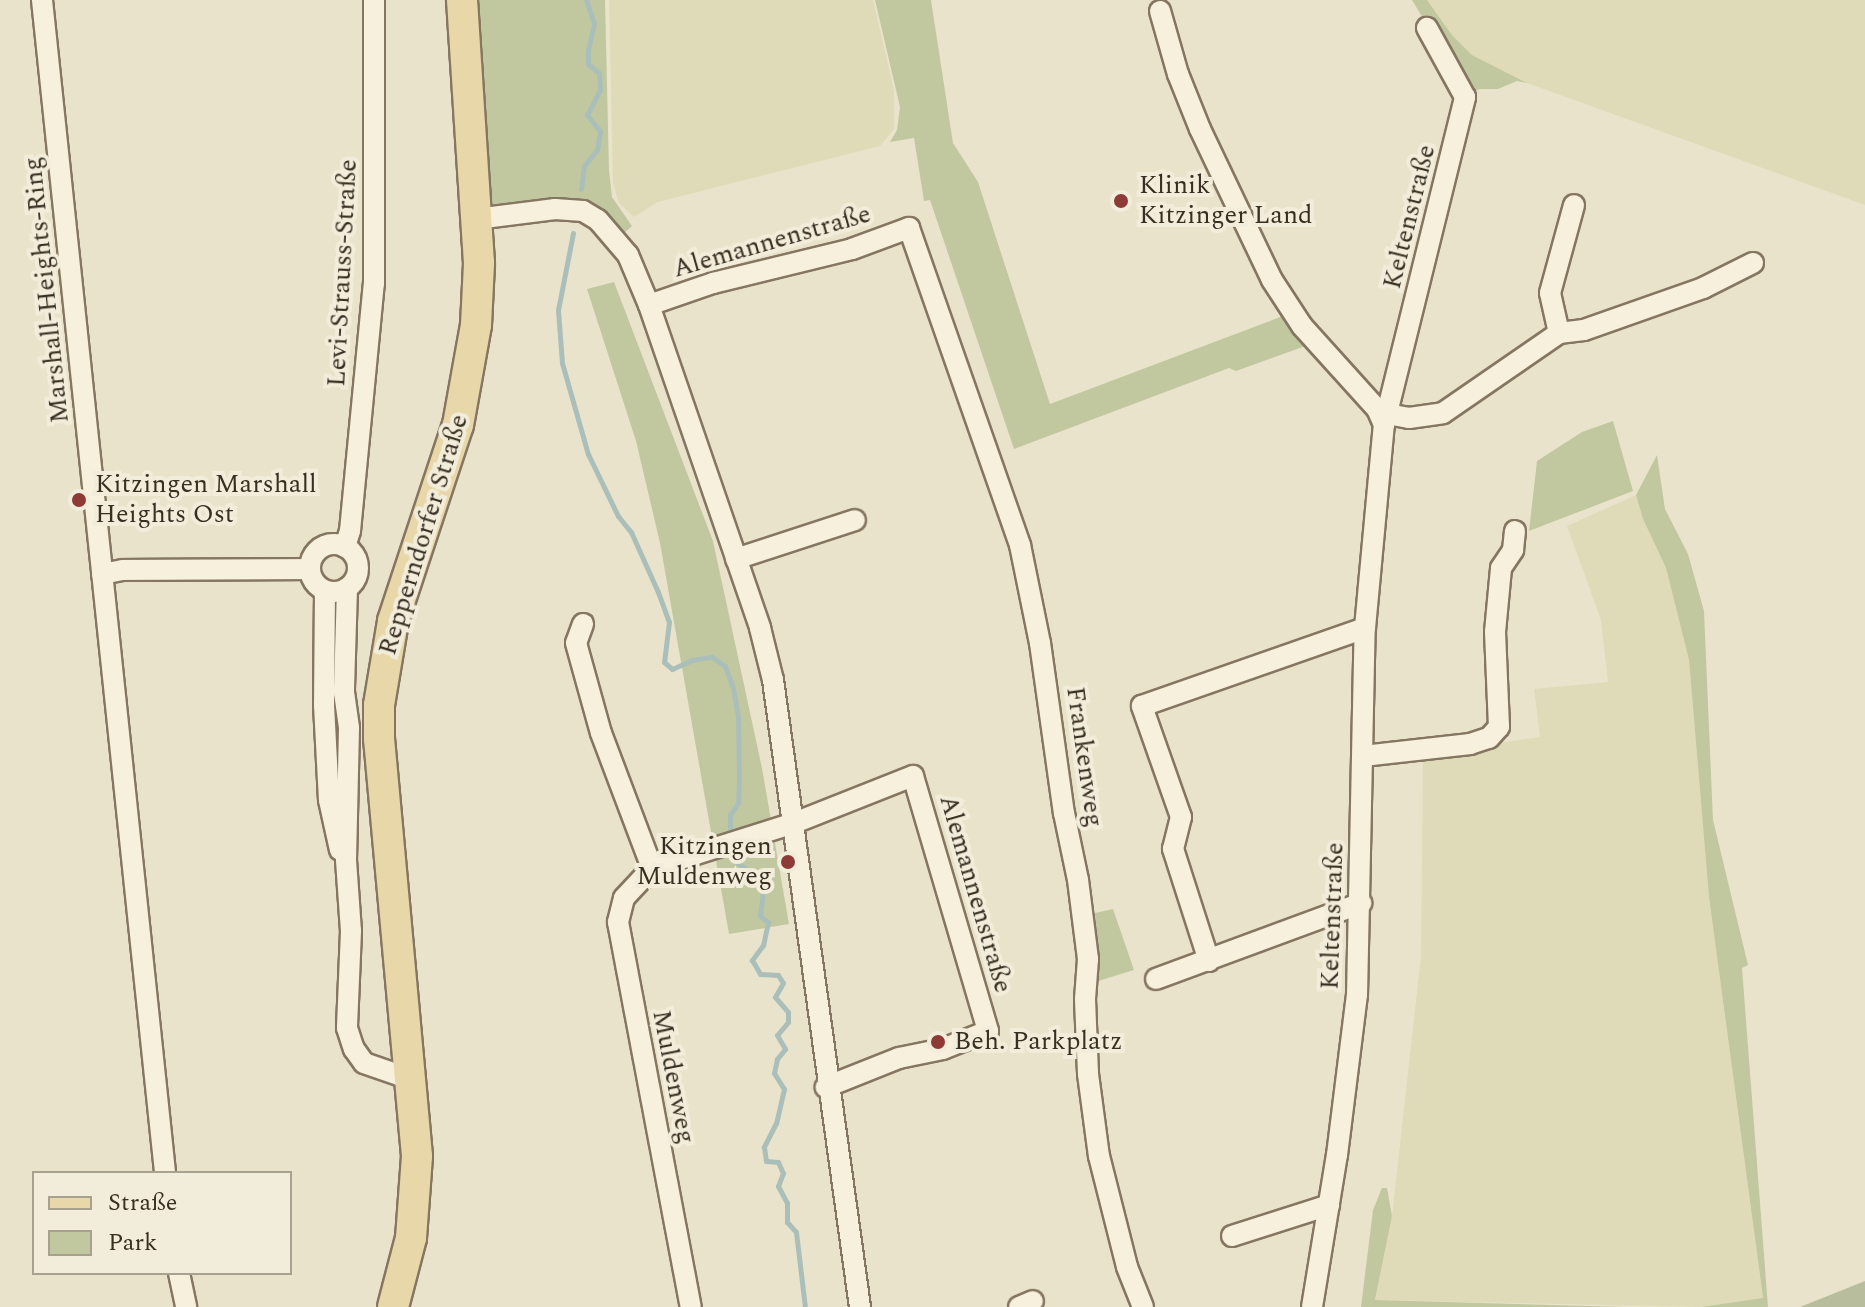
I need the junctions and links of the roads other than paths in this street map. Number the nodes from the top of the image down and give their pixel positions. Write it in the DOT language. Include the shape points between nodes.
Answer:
graph roads {
  1 [pos="42,0"];
  2 [pos="374,0"];
  3 [pos="462,0"];
  4 [pos="1160,11"];
  5 [pos="1427,28"];
  6 [pos="1574,205"];
  7 [pos="476,219"];
  8 [pos="909,228"];
  9 [pos="1753,263"];
  10 [pos="649,305"];
  11 [pos="1559,333"];
  12 [pos="1386,419"];
  13 [pos="855,520"];
  14 [pos="1515,531"];
  15 [pos="345,547"];
  16 [pos="736,559"];
  17 [pos="310,569"];
  18 [pos="102,574"];
  19 [pos="347,588"];
  20 [pos="325,591"];
  21 [pos="583,624"];
  22 [pos="1365,628"];
  23 [pos="1363,756"];
  24 [pos="794,823"];
  25 [pos="346,860"];
  26 [pos="652,868"];
  27 [pos="1361,903"];
  28 [pos="1209,961"];
  29 [pos="1156,979"];
  30 [pos="413,1080"];
  31 [pos="826,1087"];
  32 [pos="165,1171"];
  33 [pos="1329,1205"];
  34 [pos="1232,1236"];
  35 [pos="179,1275"];
  36 [pos="180,1306"];
  37 [pos="393,1307"];
  38 [pos="691,1307"];
  39 [pos="860,1307"];
  40 [pos="1143,1307"];
  41 [pos="1312,1307"];
  1 -- 18 [label="street, Marshall-Heights-Ring"];
  2 -- 15 [label="street, Levi-Strauss-Straße" via="374,284"];
  3 -- 7 [label="main road, Repperndorfer Straße"];
  4 -- 12 [label="street" via="1200,129 1272,280 1302,326"];
  5 -- 12 [label="street, Keltenstraße" via="1465,97"];
  6 -- 11 [label="street" via="1550,293"];
  7 -- 10 [label="street, Alemannenstraße" via="555,209 583,211 598,220 628,255"];
  7 -- 30 [label="main road, Repperndorfer Straße" via="479,292 467,388 393,621 379,705"];
  8 -- 10 [label="street, Alemannenstraße"];
  8 -- 40 [label="street, Frankenweg" via="1023,559 1080,894 1088,959 1088,1074 1099,1156 1127,1267"];
  9 -- 11 [label="street" via="1703,288 1584,330"];
  10 -- 16 [label="street, Alemannenstraße"];
  11 -- 12 [label="street" via="1443,413"];
  12 -- 22 [label="street, Keltenstraße"];
  13 -- 16 [label="street"];
  14 -- 23 [label="street" via="1513,550 1501,568 1495,632 1499,727 1489,738 1470,744"];
  15 -- 17 [label="street" via="324,546 313,555"];
  15 -- 19 [label="street, Levi-Strauss-Straße" via="358,570"];
  16 -- 24 [label="street, Alemannenstraße" via="773,680"];
  17 -- 18 [label="street"];
  17 -- 20 [label="street" via="314,582"];
  18 -- 32 [label="street, Marshall-Heights-Ring"];
  19 -- 20 [label="street"];
  19 -- 25 [label="street, Levi-Strauss-Straße"];
  20 -- 25 [label="street, Levi-Strauss-Straße" via="329,800 336,844"];
  21 -- 26 [label="street" via="576,643 601,733"];
  22 -- 23 [label="street, Keltenstraße"];
  22 -- 28 [label="street" via="1142,706 1181,817 1173,849"];
  23 -- 27 [label="street, Keltenstraße"];
  24 -- 26 [label="street, Muldenweg"];
  24 -- 31 [label="street, Alemannenstraße"];
  24 -- 31 [label="street, Alemannenstraße" via="913,776 988,1031"];
  25 -- 30 [label="street, Levi-Strauss-Straße" via="351,931 347,1028 364,1063"];
  26 -- 38 [label="street, Muldenweg" via="624,898 618,922"];
  27 -- 28 [label="street"];
  27 -- 33 [label="street, Keltenstraße" via="1349,1073"];
  28 -- 29 [label="street"];
  30 -- 37 [label="main road, Repperndorfer Straße" via="416,1201"];
  31 -- 39 [label="street, Alemannenstraße"];
  33 -- 34 [label="street"];
  33 -- 41 [label="street, Keltenstraße"];
  35 -- 36 [label="street"];
}
